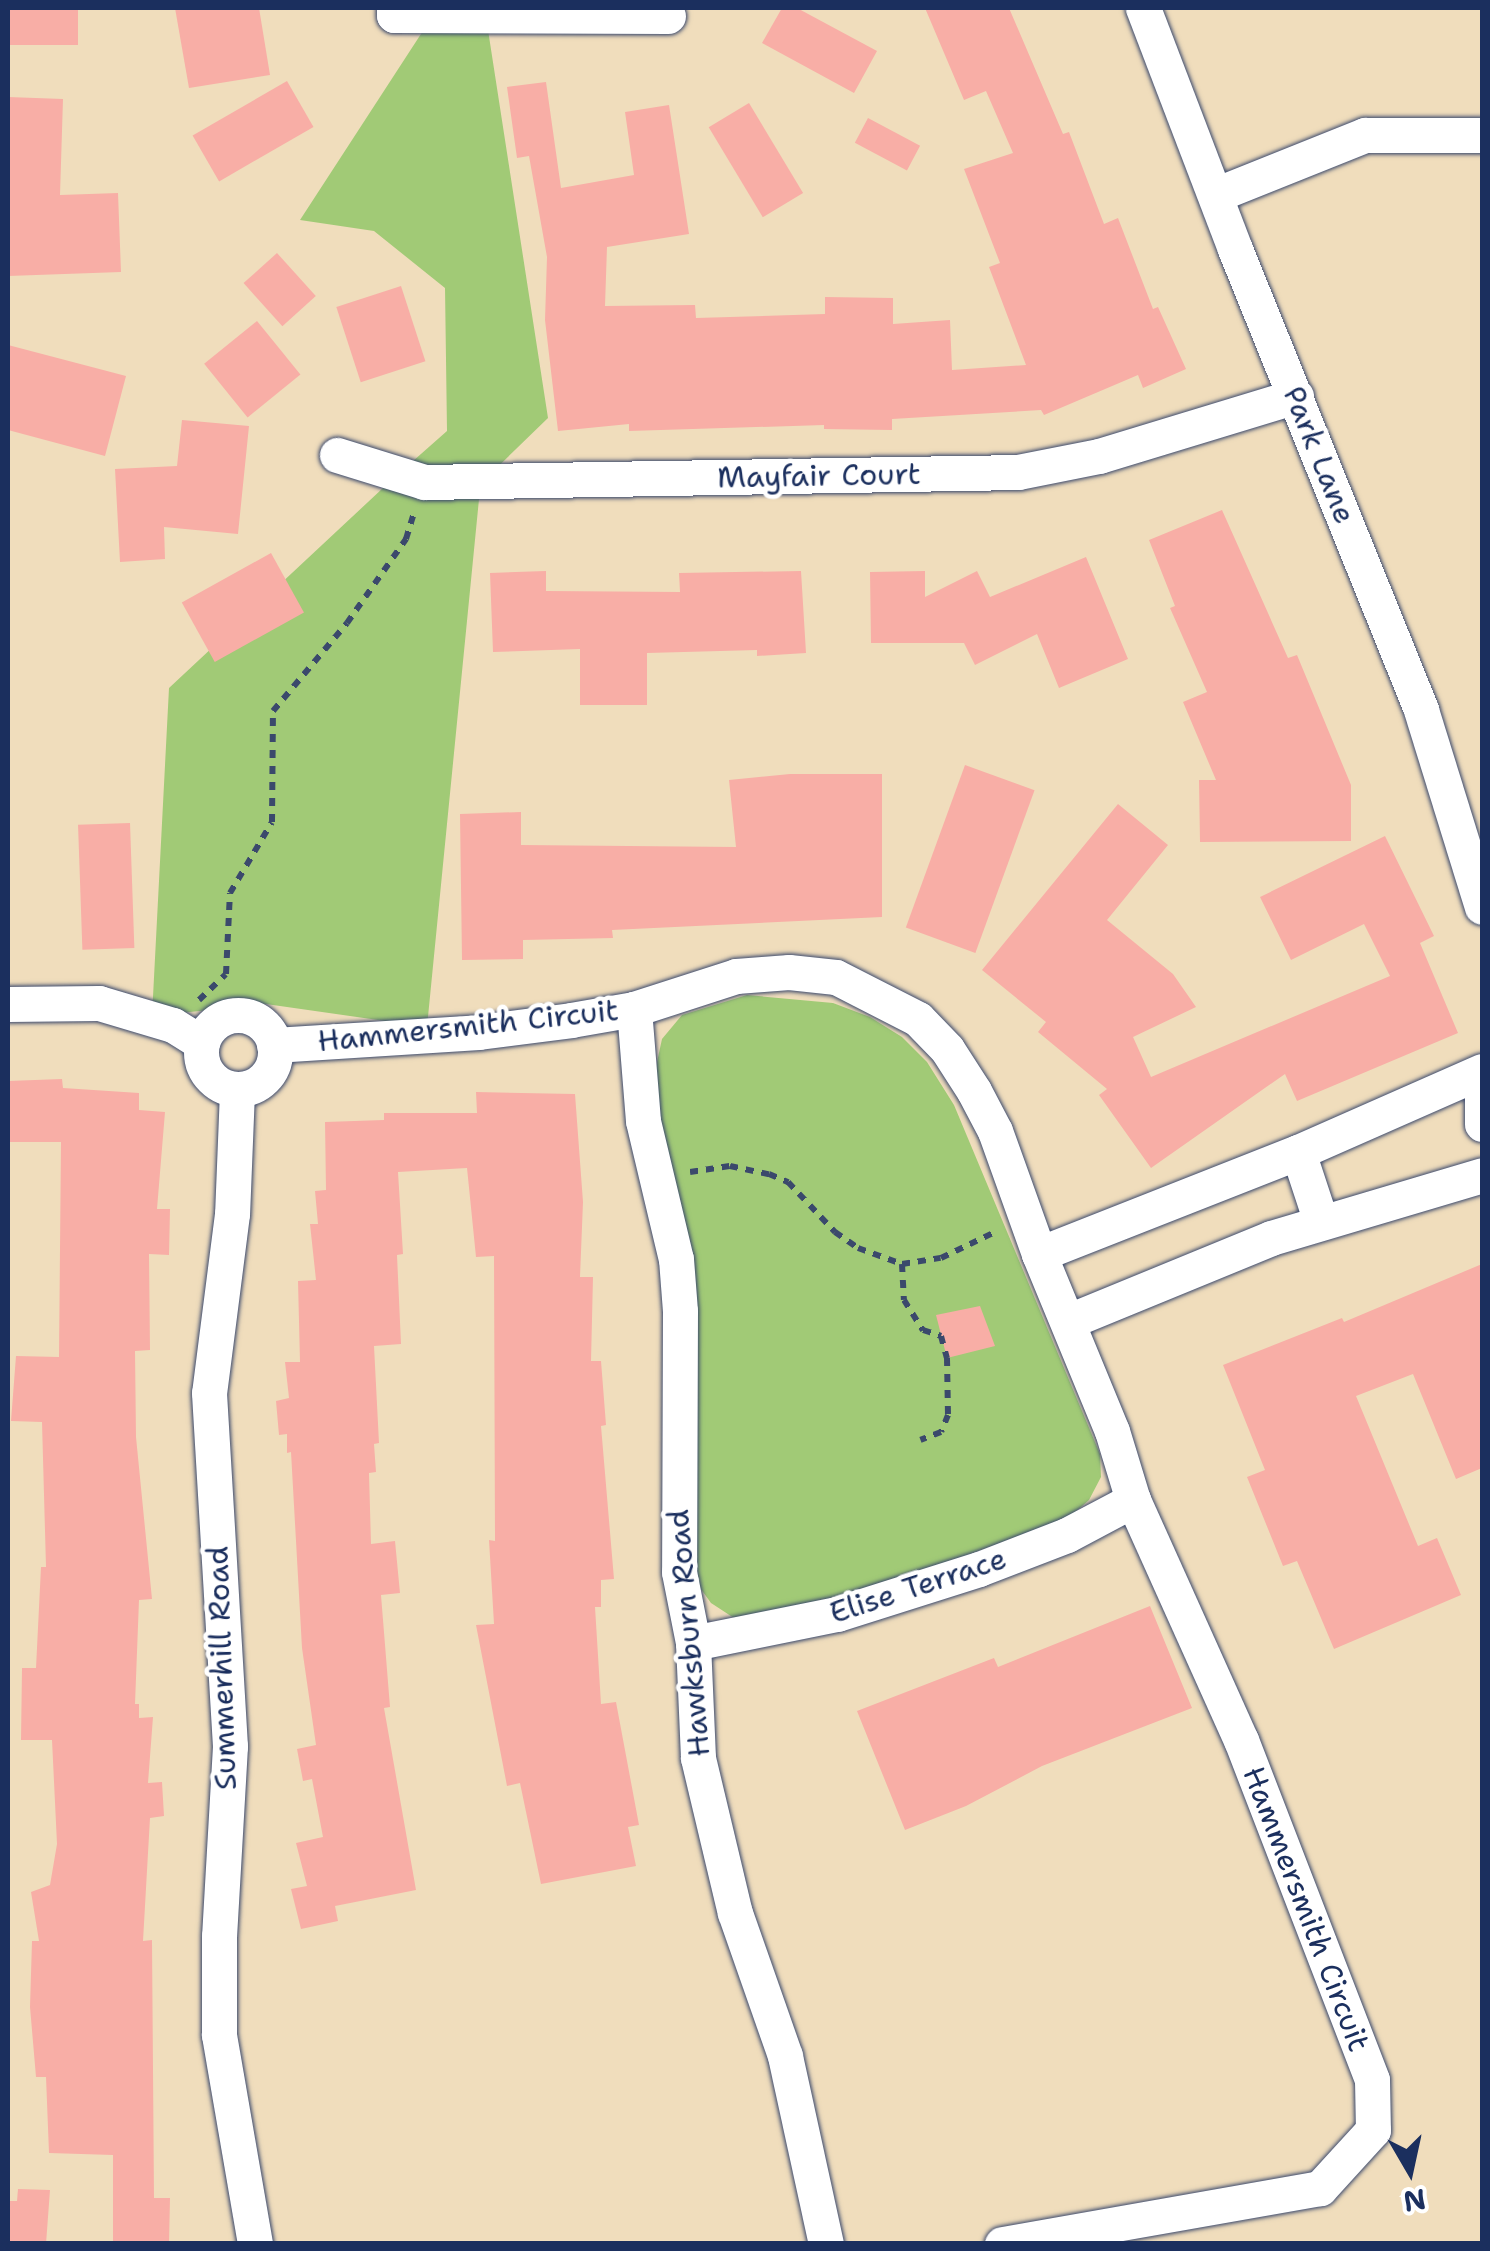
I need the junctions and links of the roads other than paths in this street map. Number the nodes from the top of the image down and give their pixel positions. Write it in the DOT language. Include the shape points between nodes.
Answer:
graph roads {
  1 [pos="394,8"];
  2 [pos="1144,8"];
  3 [pos="668,16"];
  4 [pos="1482,135"];
  5 [pos="1215,195"];
  6 [pos="1296,396"];
  7 [pos="337,455"];
  8 [pos="1482,907"];
  9 [pos="8,1004"];
  10 [pos="634,1010"];
  11 [pos="187,1034"];
  12 [pos="274,1045"];
  13 [pos="1482,1071"];
  14 [pos="237,1091"];
  15 [pos="1482,1092"];
  16 [pos="1482,1124"];
  17 [pos="1298,1152"];
  18 [pos="1482,1175"];
  19 [pos="1321,1222"];
  20 [pos="1039,1254"];
  21 [pos="1070,1321"];
  22 [pos="1133,1500"];
  23 [pos="693,1643"];
  24 [pos="255,2244"];
  25 [pos="826,2244"];
  26 [pos="1002,2244"];
  1 -- 3 [label="street" via="394,16"];
  2 -- 5 [label="street, Park Lane"];
  4 -- 5 [label="street" via="1365,135"];
  5 -- 6 [label="street, Park Lane"];
  6 -- 7 [label="street, Mayfair Court" via="1099,456 1018,472 424,482"];
  6 -- 8 [label="street, Park Lane" via="1421,710"];
  9 -- 11 [label="street" via="100,1003"];
  10 -- 12 [label="street, Hammersmith Circuit" via="479,1032"];
  10 -- 20 [label="street, Hammersmith Circuit" via="736,976 788,972 836,977 918,1019 947,1049 995,1131"];
  10 -- 23 [label="street, Hawksburn Road" via="644,1121 676,1259 679,1572"];
  11 -- 12 [label="street, Hammersmith Circuit" via="236,1016 267,1028"];
  11 -- 14 [label="street" via="210,1074"];
  12 -- 14 [label="street, Hammersmith Circuit" via="275,1063 263,1082"];
  13 -- 17 [label="street"];
  14 -- 24 [label="street, Summerhill Road" via="232,1214 209,1392 230,1746 219,2035"];
  15 -- 16 [label="street"];
  17 -- 19 [label="street"];
  17 -- 20 [label="street"];
  18 -- 19 [label="street"];
  19 -- 21 [label="street"];
  20 -- 21 [label="street, Hammersmith Circuit"];
  21 -- 22 [label="street, Hammersmith Circuit"];
  22 -- 23 [label="street, Elise Terrace" via="1067,1535 978,1569 837,1614"];
  22 -- 26 [label="street, Hammersmith Circuit" via="1241,1740 1372,2080 1372,2130 1320,2188"];
  23 -- 25 [label="street, Hawksburn Road" via="698,1758 716,1848 785,2056"];
}
